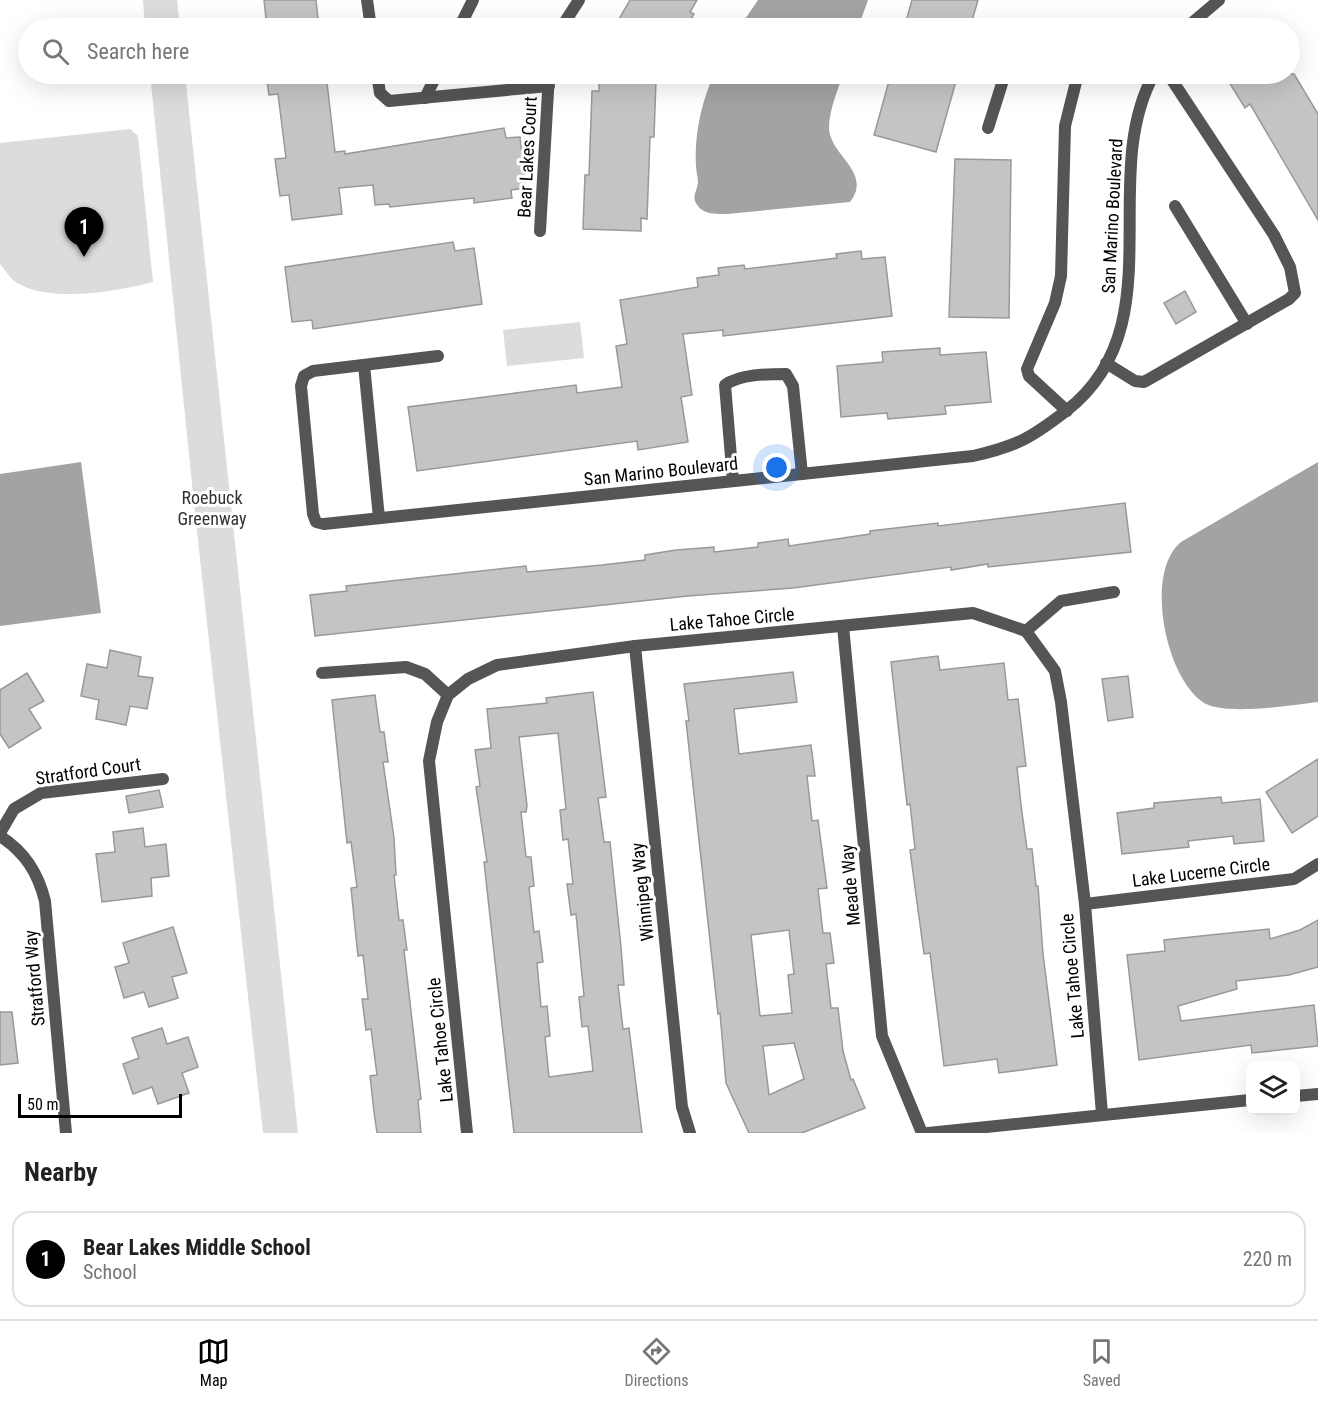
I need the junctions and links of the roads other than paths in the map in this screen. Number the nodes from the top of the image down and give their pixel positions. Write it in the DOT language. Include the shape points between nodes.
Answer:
graph roads {
  1 [pos="367,0"];
  2 [pos="473,0"];
  3 [pos="579,0"];
  4 [pos="1219,0"];
  5 [pos="370,18"];
  6 [pos="464,18"];
  7 [pos="567,18"];
  8 [pos="1198,18"];
  9 [pos="379,84"];
  10 [pos="432,84"];
  11 [pos="521,84"];
  12 [pos="549,84"];
  13 [pos="1002,84"];
  14 [pos="1076,84"];
  15 [pos="1150,84"];
  16 [pos="1175,84"];
  17 [pos="425,98"];
  18 [pos="988,128"];
  19 [pos="1175,206"];
  20 [pos="540,231"];
  21 [pos="1247,324"];
  22 [pos="438,356"];
  23 [pos="1106,363"];
  24 [pos="364,365"];
  25 [pos="1067,411"];
  26 [pos="802,474"];
  27 [pos="733,481"];
  28 [pos="379,518"];
  29 [pos="1114,592"];
  30 [pos="843,626"];
  31 [pos="1026,631"];
  32 [pos="635,646"];
  33 [pos="322,673"];
  34 [pos="448,695"];
  35 [pos="163,779"];
  36 [pos="0,834"];
  37 [pos="1318,864"];
  38 [pos="1084,904"];
  39 [pos="1318,1094"];
  40 [pos="1300,1096"];
  41 [pos="1246,1100"];
  42 [pos="1102,1114"];
  43 [pos="66,1133"];
  44 [pos="467,1133"];
  45 [pos="690,1133"];
  46 [pos="922,1133"];
  47 [pos="928,1133"];
  1 -- 5 [label="street"];
  2 -- 6 [label="street"];
  3 -- 7 [label="street"];
  4 -- 8 [label="street"];
  9 -- 17 [label="street, Bear Lakes Court" via="380,93 388,101"];
  10 -- 17 [label="street"];
  11 -- 17 [label="street, Bear Lakes Court"];
  12 -- 20 [label="street, Bear Lakes Court"];
  13 -- 18 [label="street"];
  14 -- 25 [label="street" via="1065,126 1061,276 1055,303 1027,369 1029,376"];
  15 -- 23 [label="street, San Marino Boulevard" via="1131,148 1130,272 1125,309 1119,336"];
  16 -- 21 [label="street" via="1274,235 1295,281 1295,293 1289,299"];
  19 -- 21 [label="street"];
  21 -- 23 [label="street" via="1144,382 1135,381"];
  22 -- 24 [label="street, San Marino Boulevard"];
  23 -- 25 [label="street, San Marino Boulevard"];
  24 -- 28 [label="street"];
  24 -- 28 [label="street, San Marino Boulevard" via="313,371 304,376 301,386 313,514 316,522 324,524"];
  25 -- 26 [label="street, San Marino Boulevard" via="1026,441 1001,450"];
  26 -- 27 [label="street, San Marino Boulevard"];
  26 -- 27 [label="street" via="793,386 786,374 778,374 737,379 725,385"];
  27 -- 28 [label="street, San Marino Boulevard"];
  29 -- 31 [label="street" via="1061,601"];
  30 -- 31 [label="street, Lake Tahoe Circle" via="973,613"];
  30 -- 32 [label="street, Lake Tahoe Circle"];
  30 -- 46 [label="street, Meade Way" via="882,1036"];
  31 -- 38 [label="street, Lake Tahoe Circle" via="1055,671"];
  32 -- 34 [label="street, Lake Tahoe Circle" via="497,665 468,678"];
  32 -- 45 [label="street, Winnipeg Way" via="681,1095"];
  33 -- 34 [label="street" via="406,668 425,674"];
  34 -- 44 [label="street, Lake Tahoe Circle" via="437,722 429,761"];
  35 -- 36 [label="street, Stratford Court" via="41,793 14,809"];
  36 -- 43 [label="street, Stratford Way" via="25,856 45,901"];
  37 -- 38 [label="street, Lake Lucerne Circle" via="1294,879"];
  38 -- 42 [label="street, Lake Tahoe Circle"];
  39 -- 40 [label="street"];
  41 -- 42 [label="street"];
  42 -- 47 [label="street"];
}
